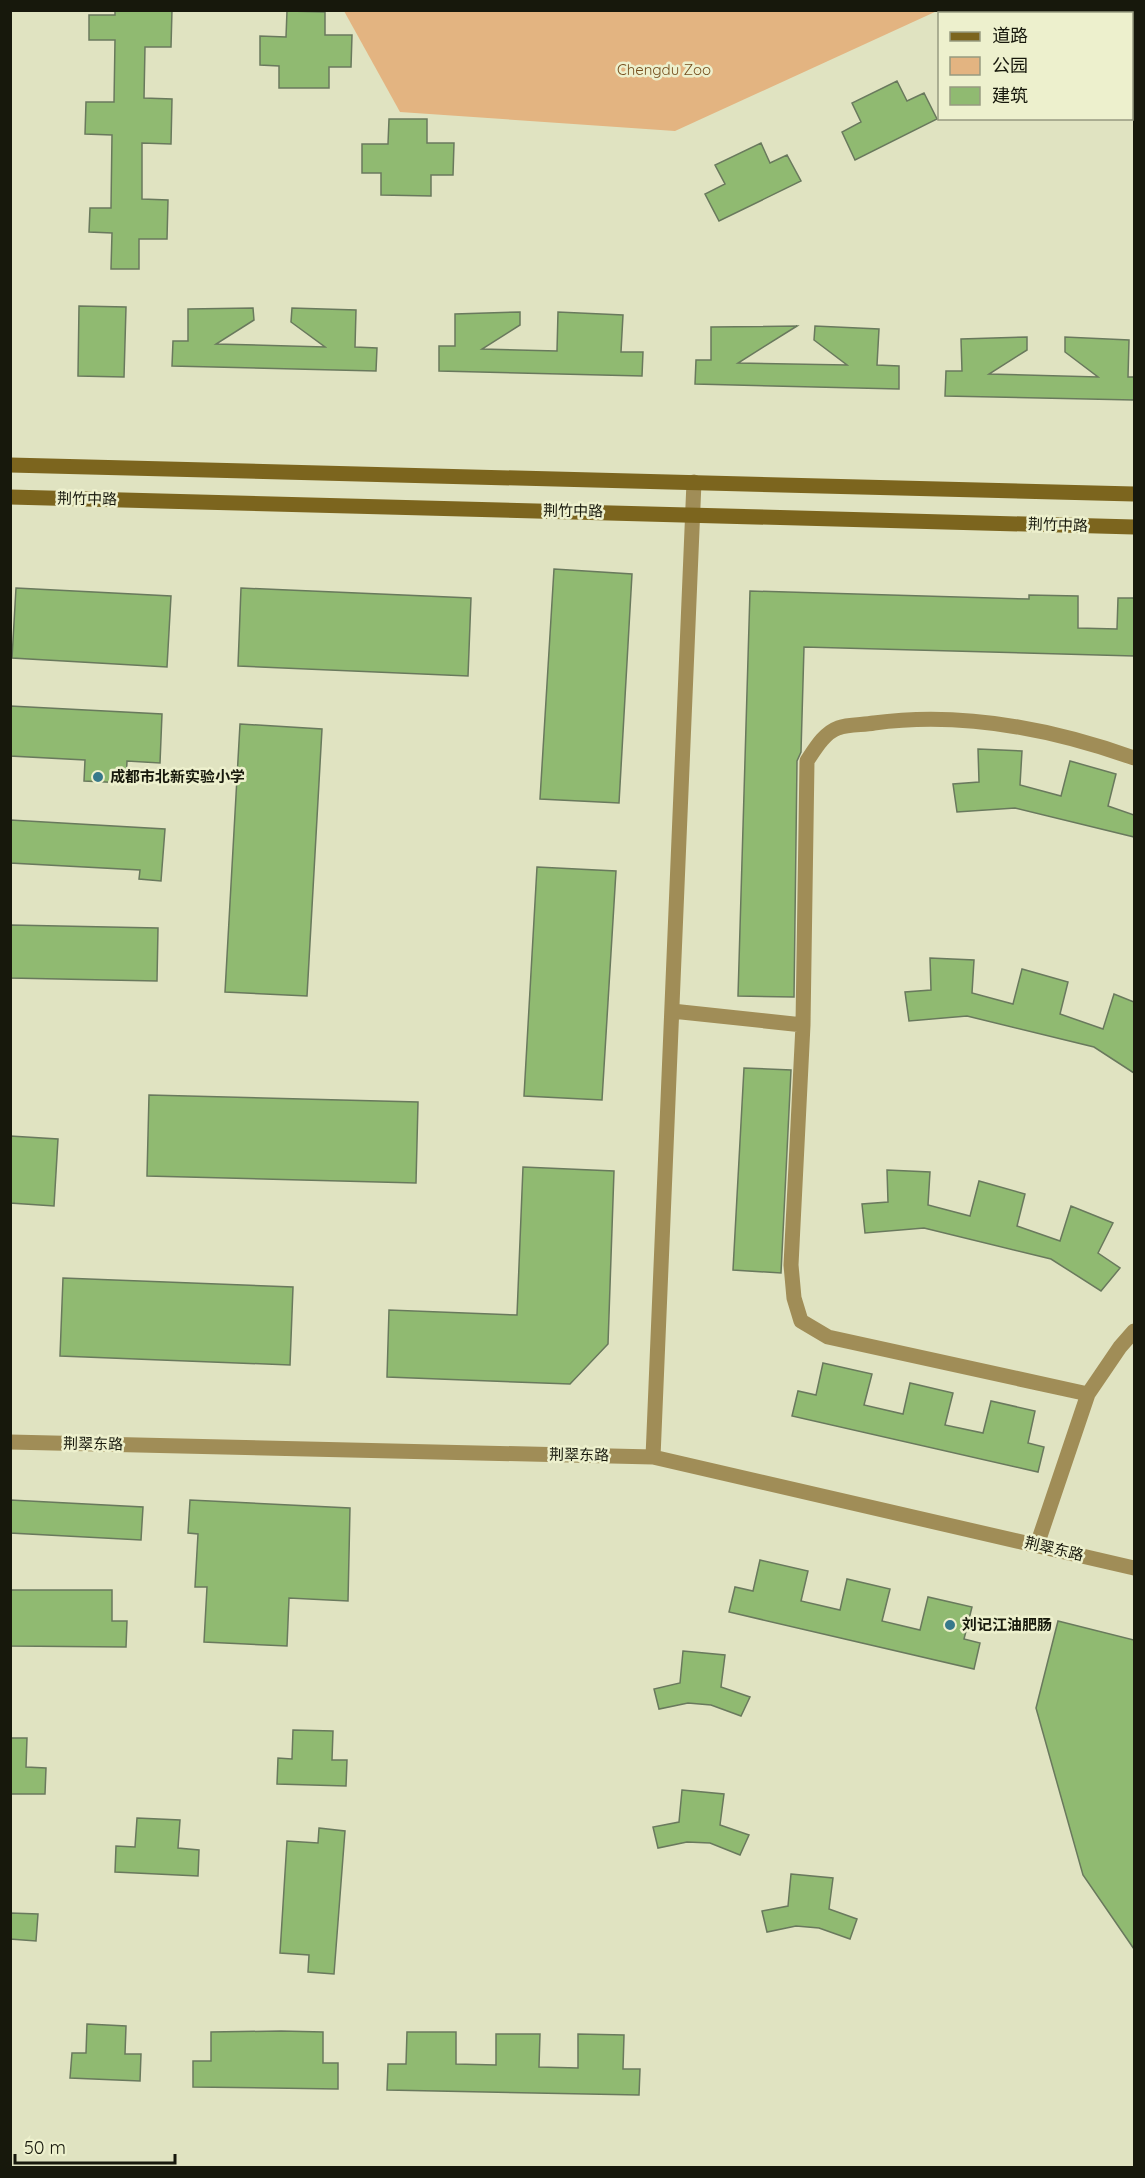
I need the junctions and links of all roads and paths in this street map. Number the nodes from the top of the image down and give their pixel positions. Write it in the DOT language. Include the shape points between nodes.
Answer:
graph roads {
  1 [pos="10,465"];
  2 [pos="694,482"];
  3 [pos="1134,494"];
  4 [pos="10,497"];
  5 [pos="694,514"];
  6 [pos="1134,527"];
  7 [pos="1134,758"];
  8 [pos="672,1011"];
  9 [pos="802,1025"];
  10 [pos="1134,1331"];
  11 [pos="1088,1394"];
  12 [pos="10,1442"];
  13 [pos="653,1457"];
  14 [pos="1037,1545"];
  15 [pos="1134,1568"];
  1 -- 2 [label="main road"];
  2 -- 3 [label="main road"];
  2 -- 5 [label="street"];
  4 -- 5 [label="main road, 荆竹中路"];
  5 -- 6 [label="main road, 荆竹中路"];
  5 -- 8 [label="street"];
  7 -- 9 [label="street" via="1096,744 1005,723 895,720 837,728 820,741 807,761"];
  8 -- 9 [label="street"];
  8 -- 13 [label="street"];
  9 -- 11 [label="street" via="791,1265 801,1321 828,1337"];
  10 -- 11 [label="street"];
  11 -- 14 [label="street"];
  12 -- 13 [label="street, 荆翠东路"];
  13 -- 14 [label="street, 荆翠东路"];
  14 -- 15 [label="street, 荆翠东路"];
}
